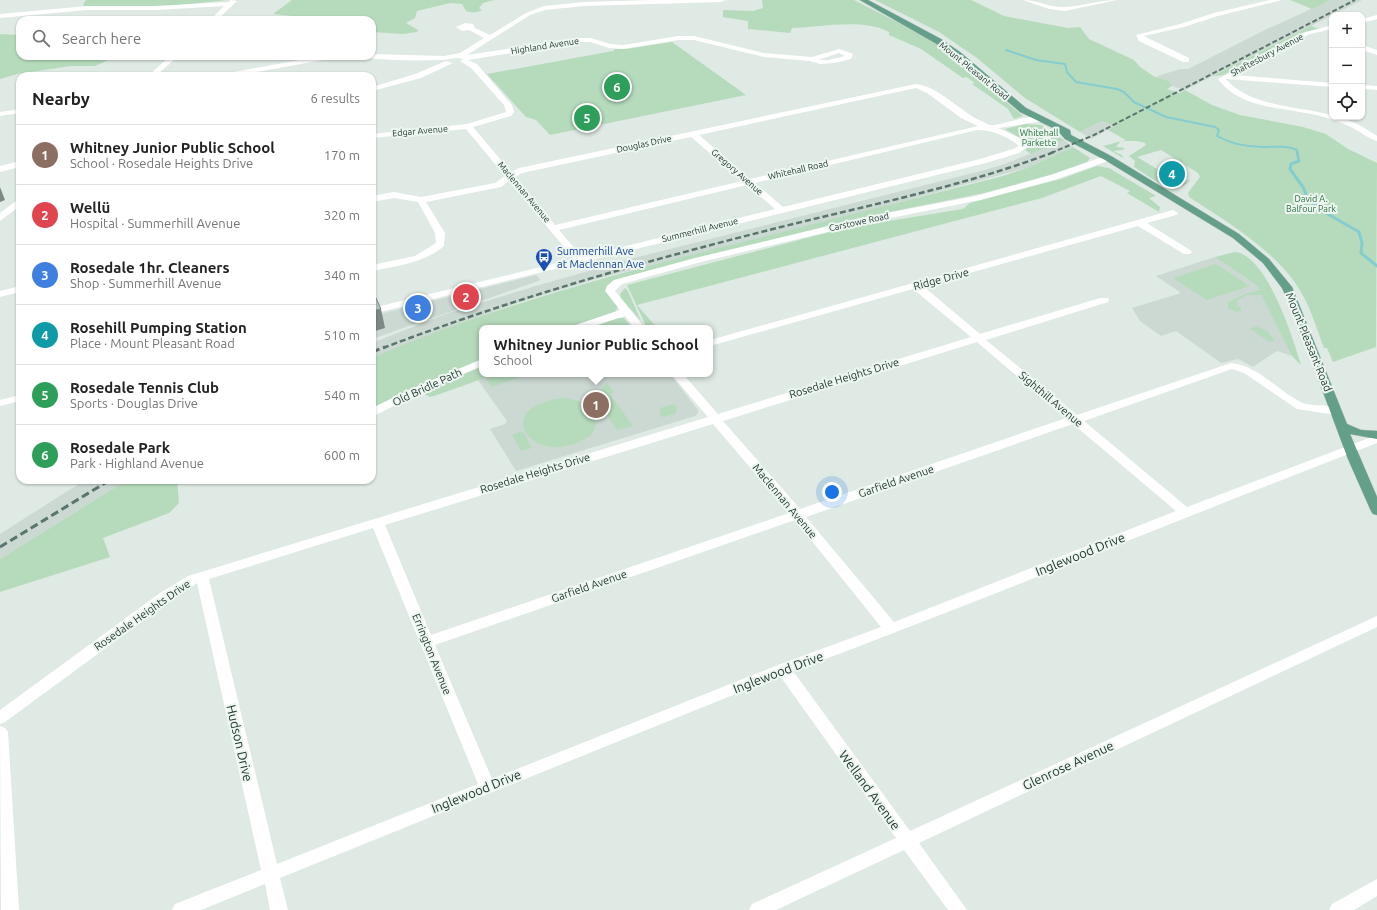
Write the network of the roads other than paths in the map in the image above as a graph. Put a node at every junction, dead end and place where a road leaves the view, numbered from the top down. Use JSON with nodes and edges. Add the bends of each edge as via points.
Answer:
{"nodes":[{"id":1,"x":722,"y":0,"type":"edge"},
{"id":2,"x":863,"y":0,"type":"edge"},
{"id":3,"x":869,"y":0,"type":"edge"},
{"id":4,"x":1026,"y":0,"type":"edge"},
{"id":5,"x":1114,"y":0,"type":"edge"},
{"id":6,"x":1278,"y":0,"type":"edge"},
{"id":7,"x":233,"y":1,"type":"edge"},
{"id":8,"x":0,"y":16,"type":"edge"},
{"id":9,"x":217,"y":16,"type":"edge"},
{"id":10,"x":1377,"y":17,"type":"edge"},
{"id":11,"x":1365,"y":20,"type":"edge"},
{"id":12,"x":1182,"y":26,"type":"junction"},
{"id":13,"x":470,"y":28,"type":"dead end"},
{"id":14,"x":1329,"y":28,"type":"edge"},
{"id":15,"x":1322,"y":30,"type":"junction"},
{"id":16,"x":1329,"y":33,"type":"edge"},
{"id":17,"x":490,"y":37,"type":"junction"},
{"id":18,"x":1154,"y":45,"type":"junction"},
{"id":19,"x":1364,"y":48,"type":"edge"},
{"id":20,"x":1377,"y":53,"type":"edge"},
{"id":21,"x":376,"y":57,"type":"edge"},
{"id":22,"x":464,"y":58,"type":"junction"},
{"id":23,"x":812,"y":59,"type":"dead end"},
{"id":24,"x":170,"y":60,"type":"edge"},
{"id":25,"x":312,"y":60,"type":"edge"},
{"id":26,"x":1186,"y":60,"type":"dead end"},
{"id":27,"x":447,"y":61,"type":"junction"},
{"id":28,"x":156,"y":72,"type":"edge"},
{"id":29,"x":244,"y":72,"type":"edge"},
{"id":30,"x":1226,"y":77,"type":"junction"},
{"id":31,"x":1329,"y":85,"type":"edge"},
{"id":32,"x":1365,"y":87,"type":"edge"},
{"id":33,"x":376,"y":88,"type":"edge"},
{"id":34,"x":1377,"y":88,"type":"edge"},
{"id":35,"x":16,"y":112,"type":"edge"},
{"id":36,"x":0,"y":114,"type":"edge"},
{"id":37,"x":1329,"y":116,"type":"edge"},
{"id":38,"x":1043,"y":119,"type":"junction"},
{"id":39,"x":1340,"y":120,"type":"edge"},
{"id":40,"x":468,"y":126,"type":"junction"},
{"id":41,"x":992,"y":128,"type":"junction"},
{"id":42,"x":693,"y":134,"type":"junction"},
{"id":43,"x":376,"y":136,"type":"edge"},
{"id":44,"x":1377,"y":140,"type":"edge"},
{"id":45,"x":1108,"y":158,"type":"junction"},
{"id":46,"x":16,"y":165,"type":"edge"},
{"id":47,"x":0,"y":169,"type":"edge"},
{"id":48,"x":510,"y":176,"type":"junction"},
{"id":49,"x":748,"y":182,"type":"junction"},
{"id":50,"x":376,"y":198,"type":"edge"},
{"id":51,"x":421,"y":200,"type":"junction"},
{"id":52,"x":16,"y":204,"type":"edge"},
{"id":53,"x":781,"y":210,"type":"junction"},
{"id":54,"x":1173,"y":213,"type":"dead end"},
{"id":55,"x":0,"y":218,"type":"edge"},
{"id":56,"x":1139,"y":222,"type":"junction"},
{"id":57,"x":554,"y":228,"type":"junction"},
{"id":58,"x":1187,"y":252,"type":"dead end"},
{"id":59,"x":579,"y":259,"type":"junction"},
{"id":60,"x":376,"y":267,"type":"edge"},
{"id":61,"x":916,"y":286,"type":"junction"},
{"id":62,"x":16,"y":290,"type":"edge"},
{"id":63,"x":0,"y":294,"type":"edge"},
{"id":64,"x":1104,"y":300,"type":"dead end"},
{"id":65,"x":376,"y":310,"type":"edge"},
{"id":66,"x":626,"y":312,"type":"junction"},
{"id":67,"x":586,"y":325,"type":"edge"},
{"id":68,"x":637,"y":325,"type":"edge"},
{"id":69,"x":977,"y":337,"type":"junction"},
{"id":70,"x":713,"y":342,"type":"edge"},
{"id":71,"x":479,"y":363,"type":"edge"},
{"id":72,"x":680,"y":377,"type":"edge"},
{"id":73,"x":16,"y":399,"type":"edge"},
{"id":74,"x":0,"y":404,"type":"edge"},
{"id":75,"x":376,"y":411,"type":"edge"},
{"id":76,"x":1336,"y":411,"type":"junction"},
{"id":77,"x":715,"y":418,"type":"junction"},
{"id":78,"x":1076,"y":420,"type":"junction"},
{"id":79,"x":1343,"y":427,"type":"junction"},
{"id":80,"x":1377,"y":435,"type":"edge"},
{"id":81,"x":1377,"y":439,"type":"edge"},
{"id":82,"x":1351,"y":450,"type":"junction"},
{"id":83,"x":1377,"y":510,"type":"edge"},
{"id":84,"x":1186,"y":512,"type":"junction"},
{"id":85,"x":797,"y":514,"type":"junction"},
{"id":86,"x":377,"y":522,"type":"junction"},
{"id":87,"x":202,"y":576,"type":"junction"},
{"id":88,"x":1377,"y":621,"type":"edge"},
{"id":89,"x":891,"y":629,"type":"junction"},
{"id":90,"x":427,"y":642,"type":"junction"},
{"id":91,"x":784,"y":669,"type":"junction"},
{"id":92,"x":0,"y":718,"type":"edge"},
{"id":93,"x":0,"y":732,"type":"edge"},
{"id":94,"x":487,"y":786,"type":"junction"},
{"id":95,"x":907,"y":840,"type":"junction"},
{"id":96,"x":270,"y":874,"type":"junction"},
{"id":97,"x":1377,"y":888,"type":"edge"},
{"id":98,"x":10,"y":910,"type":"edge"},
{"id":99,"x":181,"y":910,"type":"edge"},
{"id":100,"x":279,"y":910,"type":"edge"},
{"id":101,"x":758,"y":910,"type":"edge"},
{"id":102,"x":958,"y":910,"type":"edge"},
{"id":103,"x":1338,"y":910,"type":"edge"}],
"edges":[{"from":1,"to":17,"type":"street","via":[[551,7],[528,14]]},
{"from":2,"to":38,"type":"main road","name":"Mount Pleasant Road","via":[[938,41],[957,54],[1017,106]]},
{"from":3,"to":38,"type":"main road","name":"Mount Pleasant Road","via":[[954,46]]},
{"from":4,"to":5,"type":"street","via":[[1057,9],[1073,9]]},
{"from":6,"to":12,"type":"street","via":[[1216,14]]},
{"from":7,"to":8,"type":"street","via":[[156,8],[87,8]]},
{"from":7,"to":9,"type":"street"},
{"from":10,"to":11,"type":"street"},
{"from":12,"to":18,"type":"street"},
{"from":12,"to":18,"type":"street","via":[[1140,36]]},
{"from":13,"to":17,"type":"street"},
{"from":14,"to":15,"type":"street","name":"Shaftesbury Avenue"},
{"from":15,"to":16,"type":"street"},
{"from":15,"to":30,"type":"street","name":"Shaftesbury Avenue","via":[[1308,33]]},
{"from":17,"to":22,"type":"street"},
{"from":18,"to":26,"type":"street"},
{"from":19,"to":20,"type":"street"},
{"from":21,"to":27,"type":"street"},
{"from":22,"to":23,"type":"street","name":"Highland Avenue","via":[[578,40],[623,47],[683,38],[705,40],[764,55]]},
{"from":22,"to":27,"type":"street","name":"Highland Avenue"},
{"from":22,"to":40,"type":"street","name":"Edgar Avenue","via":[[510,108],[510,112],[504,117]]},
{"from":24,"to":28,"type":"street"},
{"from":25,"to":29,"type":"street"},
{"from":27,"to":33,"type":"street","via":[[418,76]]},
{"from":30,"to":31,"type":"street"},
{"from":30,"to":37,"type":"street","via":[[1222,79],[1226,85],[1256,101]]},
{"from":32,"to":34,"type":"street"},
{"from":35,"to":36,"type":"street"},
{"from":38,"to":41,"type":"street","name":"Whitehall Road","via":[[1025,120]]},
{"from":38,"to":45,"type":"main road","name":"Mount Pleasant Road","via":[[1068,137]]},
{"from":39,"to":44,"type":"street"},
{"from":40,"to":43,"type":"street","name":"Edgar Avenue"},
{"from":40,"to":48,"type":"street","name":"Maclennan Avenue"},
{"from":41,"to":42,"type":"street","name":"Douglas Drive","via":[[964,116],[920,86]]},
{"from":41,"to":49,"type":"street","name":"Whitehall Road","via":[[977,128]]},
{"from":41,"to":53,"type":"street","name":"Summerhill Avenue","via":[[1023,144],[1023,148],[983,161]]},
{"from":42,"to":48,"type":"street","name":"Douglas Drive","via":[[531,169]]},
{"from":42,"to":49,"type":"street","name":"Gregory Avenue"},
{"from":45,"to":66,"type":"street","name":"Carstowe Road","via":[[1054,177],[977,198],[866,220],[627,279],[618,282],[610,291]]},
{"from":45,"to":76,"type":"main road","name":"Mount Pleasant Road","via":[[1236,236],[1266,261],[1287,287]]},
{"from":46,"to":47,"type":"street"},
{"from":48,"to":51,"type":"street","name":"Douglas Drive","via":[[498,184]]},
{"from":48,"to":57,"type":"street","name":"Maclennan Avenue"},
{"from":49,"to":53,"type":"street","name":"Gregory Avenue"},
{"from":49,"to":57,"type":"street","name":"Whitehall Road"},
{"from":50,"to":51,"type":"street","name":"Douglas Drive","via":[[394,195]]},
{"from":51,"to":60,"type":"street","via":[[440,233],[442,244],[435,251],[420,257]]},
{"from":52,"to":55,"type":"street"},
{"from":53,"to":59,"type":"street","name":"Summerhill Avenue"},
{"from":54,"to":56,"type":"street","name":"Ridge Drive"},
{"from":56,"to":58,"type":"street"},
{"from":56,"to":61,"type":"street","name":"Ridge Drive"},
{"from":57,"to":59,"type":"street","name":"Maclennan Avenue"},
{"from":59,"to":65,"type":"street","name":"Summerhill Avenue"},
{"from":61,"to":69,"type":"street","name":"Sighthill Avenue"},
{"from":61,"to":70,"type":"street","name":"Ridge Drive"},
{"from":62,"to":63,"type":"street"},
{"from":64,"to":69,"type":"street","name":"Rosedale Heights Drive"},
{"from":66,"to":67,"type":"street"},
{"from":66,"to":68,"type":"street"},
{"from":69,"to":77,"type":"street","name":"Rosedale Heights Drive"},
{"from":69,"to":78,"type":"street","name":"Sighthill Avenue"},
{"from":71,"to":75,"type":"street","name":"Old Bridle Path"},
{"from":72,"to":77,"type":"street","name":"Maclennan Avenue"},
{"from":73,"to":74,"type":"street"},
{"from":76,"to":78,"type":"street","name":"Garfield Avenue","via":[[1301,407],[1248,371],[1231,366]]},
{"from":76,"to":79,"type":"main road","name":"Mount Pleasant Road"},
{"from":77,"to":85,"type":"street","name":"Maclennan Avenue"},
{"from":77,"to":86,"type":"street","name":"Rosedale Heights Drive"},
{"from":78,"to":84,"type":"street","name":"Sighthill Avenue"},
{"from":78,"to":85,"type":"street","name":"Garfield Avenue"},
{"from":79,"to":80,"type":"main road","via":[[1359,433]]},
{"from":79,"to":82,"type":"main road","name":"Mount Pleasant Road"},
{"from":81,"to":82,"type":"street","name":"Inglewood Drive"},
{"from":82,"to":83,"type":"main road","name":"Mount Pleasant Road"},
{"from":82,"to":84,"type":"street","name":"Inglewood Drive"},
{"from":84,"to":89,"type":"street","name":"Inglewood Drive"},
{"from":85,"to":89,"type":"street","name":"Maclennan Avenue"},
{"from":85,"to":90,"type":"street","name":"Garfield Avenue"},
{"from":86,"to":87,"type":"street","name":"Rosedale Heights Drive"},
{"from":86,"to":90,"type":"street","name":"Errington Avenue"},
{"from":87,"to":92,"type":"street","name":"Rosedale Heights Drive","via":[[165,597]]},
{"from":87,"to":96,"type":"street","name":"Hudson Drive"},
{"from":88,"to":95,"type":"street","name":"Glenrose Avenue"},
{"from":89,"to":91,"type":"street","name":"Inglewood Drive"},
{"from":90,"to":94,"type":"street","name":"Errington Avenue"},
{"from":91,"to":94,"type":"street","name":"Inglewood Drive"},
{"from":91,"to":95,"type":"street","name":"Welland Avenue"},
{"from":93,"to":98,"type":"street"},
{"from":94,"to":96,"type":"street","name":"Inglewood Drive"},
{"from":95,"to":101,"type":"street","name":"Glenrose Avenue"},
{"from":95,"to":102,"type":"street","name":"Welland Avenue"},
{"from":96,"to":99,"type":"street","name":"Inglewood Drive"},
{"from":96,"to":100,"type":"street","name":"Hudson Drive"},
{"from":97,"to":103,"type":"street"}]}
